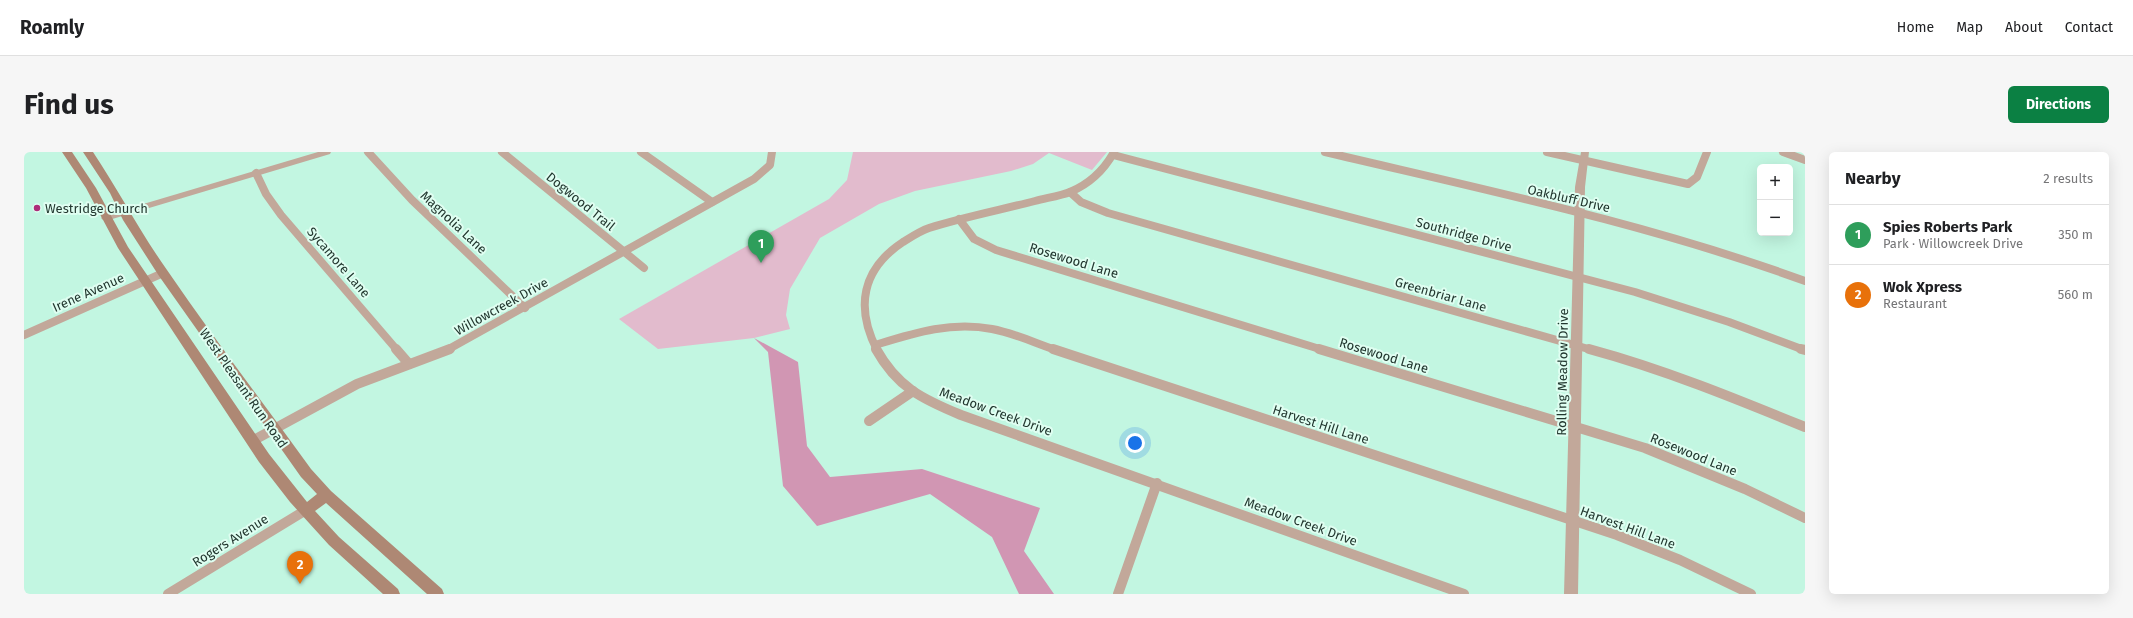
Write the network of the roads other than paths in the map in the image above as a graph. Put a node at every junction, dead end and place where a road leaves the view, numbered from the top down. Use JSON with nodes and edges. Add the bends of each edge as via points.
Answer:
{"nodes":[{"id":1,"x":66,"y":152,"type":"edge"},
{"id":2,"x":88,"y":152,"type":"edge"},
{"id":3,"x":327,"y":152,"type":"edge"},
{"id":4,"x":368,"y":152,"type":"edge"},
{"id":5,"x":502,"y":152,"type":"edge"},
{"id":6,"x":641,"y":152,"type":"edge"},
{"id":7,"x":772,"y":152,"type":"edge"},
{"id":8,"x":1324,"y":152,"type":"edge"},
{"id":9,"x":1547,"y":152,"type":"edge"},
{"id":10,"x":1707,"y":152,"type":"edge"},
{"id":11,"x":1784,"y":152,"type":"edge"},
{"id":12,"x":1114,"y":153,"type":"edge"},
{"id":13,"x":1584,"y":156,"type":"edge"},
{"id":14,"x":1805,"y":160,"type":"edge"},
{"id":15,"x":96,"y":163,"type":"junction"},
{"id":16,"x":79,"y":169,"type":"junction"},
{"id":17,"x":256,"y":173,"type":"junction"},
{"id":18,"x":1070,"y":192,"type":"junction"},
{"id":19,"x":712,"y":202,"type":"junction"},
{"id":20,"x":123,"y":212,"type":"junction"},
{"id":21,"x":1580,"y":213,"type":"junction"},
{"id":22,"x":106,"y":218,"type":"junction"},
{"id":23,"x":959,"y":220,"type":"junction"},
{"id":24,"x":624,"y":252,"type":"junction"},
{"id":25,"x":644,"y":268,"type":"dead end"},
{"id":26,"x":163,"y":273,"type":"junction"},
{"id":27,"x":1579,"y":276,"type":"junction"},
{"id":28,"x":145,"y":281,"type":"junction"},
{"id":29,"x":1805,"y":281,"type":"edge"},
{"id":30,"x":525,"y":308,"type":"junction"},
{"id":31,"x":24,"y":335,"type":"edge"},
{"id":32,"x":874,"y":345,"type":"junction"},
{"id":33,"x":1577,"y":346,"type":"junction"},
{"id":34,"x":1805,"y":350,"type":"edge"},
{"id":35,"x":409,"y":364,"type":"junction"},
{"id":36,"x":913,"y":391,"type":"junction"},
{"id":37,"x":868,"y":421,"type":"dead end"},
{"id":38,"x":1575,"y":426,"type":"junction"},
{"id":39,"x":1805,"y":427,"type":"edge"},
{"id":40,"x":274,"y":430,"type":"junction"},
{"id":41,"x":252,"y":441,"type":"junction"},
{"id":42,"x":1158,"y":483,"type":"junction"},
{"id":43,"x":326,"y":495,"type":"junction"},
{"id":44,"x":306,"y":510,"type":"junction"},
{"id":45,"x":1805,"y":518,"type":"edge"},
{"id":46,"x":1574,"y":521,"type":"junction"},
{"id":47,"x":168,"y":594,"type":"edge"},
{"id":48,"x":393,"y":594,"type":"edge"},
{"id":49,"x":437,"y":594,"type":"edge"},
{"id":50,"x":1118,"y":594,"type":"edge"},
{"id":51,"x":1464,"y":594,"type":"edge"},
{"id":52,"x":1571,"y":594,"type":"edge"},
{"id":53,"x":1751,"y":594,"type":"edge"}],
"edges":[{"from":1,"to":16,"type":"main road","name":"West Pleasant Run Road"},
{"from":2,"to":15,"type":"main road","name":"West Pleasant Run Road"},
{"from":3,"to":17,"type":"street"},
{"from":4,"to":30,"type":"street","name":"Magnolia Lane","via":[[407,195]]},
{"from":5,"to":24,"type":"street","name":"Dogwood Trail"},
{"from":6,"to":19,"type":"street"},
{"from":7,"to":19,"type":"street","name":"Willowcreek Drive","via":[[770,166],[754,179]]},
{"from":8,"to":21,"type":"street","name":"Oakbluff Drive"},
{"from":9,"to":13,"type":"street"},
{"from":10,"to":13,"type":"street","via":[[1698,177],[1688,184]]},
{"from":11,"to":14,"type":"street"},
{"from":12,"to":18,"type":"street","name":"Meadow Creek Drive","via":[[1103,170]]},
{"from":12,"to":27,"type":"street","name":"Southridge Drive"},
{"from":13,"to":21,"type":"street","name":"Rolling Meadow Drive"},
{"from":15,"to":16,"type":"main road"},
{"from":15,"to":20,"type":"main road","name":"West Pleasant Run Road","via":[[115,193]]},
{"from":16,"to":22,"type":"main road","name":"West Pleasant Run Road"},
{"from":17,"to":20,"type":"street"},
{"from":17,"to":35,"type":"street","name":"Sycamore Lane","via":[[266,194],[281,215]]},
{"from":18,"to":23,"type":"street","name":"Meadow Creek Drive"},
{"from":18,"to":33,"type":"street","name":"Greenbriar Lane","via":[[1081,202],[1108,214]]},
{"from":19,"to":24,"type":"street","name":"Willowcreek Drive"},
{"from":20,"to":22,"type":"street"},
{"from":20,"to":26,"type":"main road","name":"West Pleasant Run Road"},
{"from":21,"to":27,"type":"street","name":"Rolling Meadow Drive"},
{"from":21,"to":29,"type":"street","name":"Oakbluff Drive","via":[[1659,233]]},
{"from":22,"to":28,"type":"main road","name":"West Pleasant Run Road"},
{"from":23,"to":32,"type":"street","name":"Meadow Creek Drive","via":[[928,228],[910,237],[897,245],[879,263],[869,279],[862,307]]},
{"from":23,"to":38,"type":"street","name":"Rosewood Lane","via":[[974,239],[996,250]]},
{"from":24,"to":25,"type":"street","name":"Dogwood Trail"},
{"from":24,"to":30,"type":"street","name":"Willowcreek Drive"},
{"from":26,"to":28,"type":"street","name":"Irene Avenue"},
{"from":26,"to":40,"type":"main road","name":"West Pleasant Run Road"},
{"from":27,"to":33,"type":"street","name":"Rolling Meadow Drive"},
{"from":27,"to":34,"type":"street","name":"Southridge Drive","via":[[1716,317]]},
{"from":28,"to":31,"type":"street","name":"Irene Avenue"},
{"from":28,"to":41,"type":"main road","name":"West Pleasant Run Road"},
{"from":30,"to":35,"type":"street","name":"Willowcreek Drive","via":[[454,347]]},
{"from":32,"to":36,"type":"street","name":"Meadow Creek Drive","via":[[898,380]]},
{"from":32,"to":46,"type":"street","name":"Harvest Hill Lane","via":[[957,324],[994,329]]},
{"from":33,"to":38,"type":"street","name":"Rolling Meadow Drive"},
{"from":33,"to":39,"type":"street","name":"Greenbriar Lane","via":[[1656,370]]},
{"from":35,"to":40,"type":"street","name":"Willowcreek Drive","via":[[357,384]]},
{"from":36,"to":37,"type":"street"},
{"from":36,"to":42,"type":"street","name":"Meadow Creek Drive","via":[[961,414]]},
{"from":38,"to":45,"type":"street","name":"Rosewood Lane","via":[[1669,457]]},
{"from":38,"to":46,"type":"street","name":"Rolling Meadow Drive"},
{"from":40,"to":41,"type":"street","name":"Willowcreek Drive"},
{"from":40,"to":43,"type":"main road","name":"West Pleasant Run Road"},
{"from":41,"to":44,"type":"main road","name":"West Pleasant Run Road"},
{"from":42,"to":50,"type":"street"},
{"from":42,"to":51,"type":"street","name":"Meadow Creek Drive"},
{"from":43,"to":44,"type":"main road"},
{"from":43,"to":49,"type":"main road","name":"West Pleasant Run Road"},
{"from":44,"to":47,"type":"street","name":"Rogers Avenue"},
{"from":44,"to":48,"type":"main road","name":"West Pleasant Run Road","via":[[334,540]]},
{"from":46,"to":52,"type":"street","name":"Rolling Meadow Drive"},
{"from":46,"to":53,"type":"street","name":"Harvest Hill Lane","via":[[1648,546]]}]}
